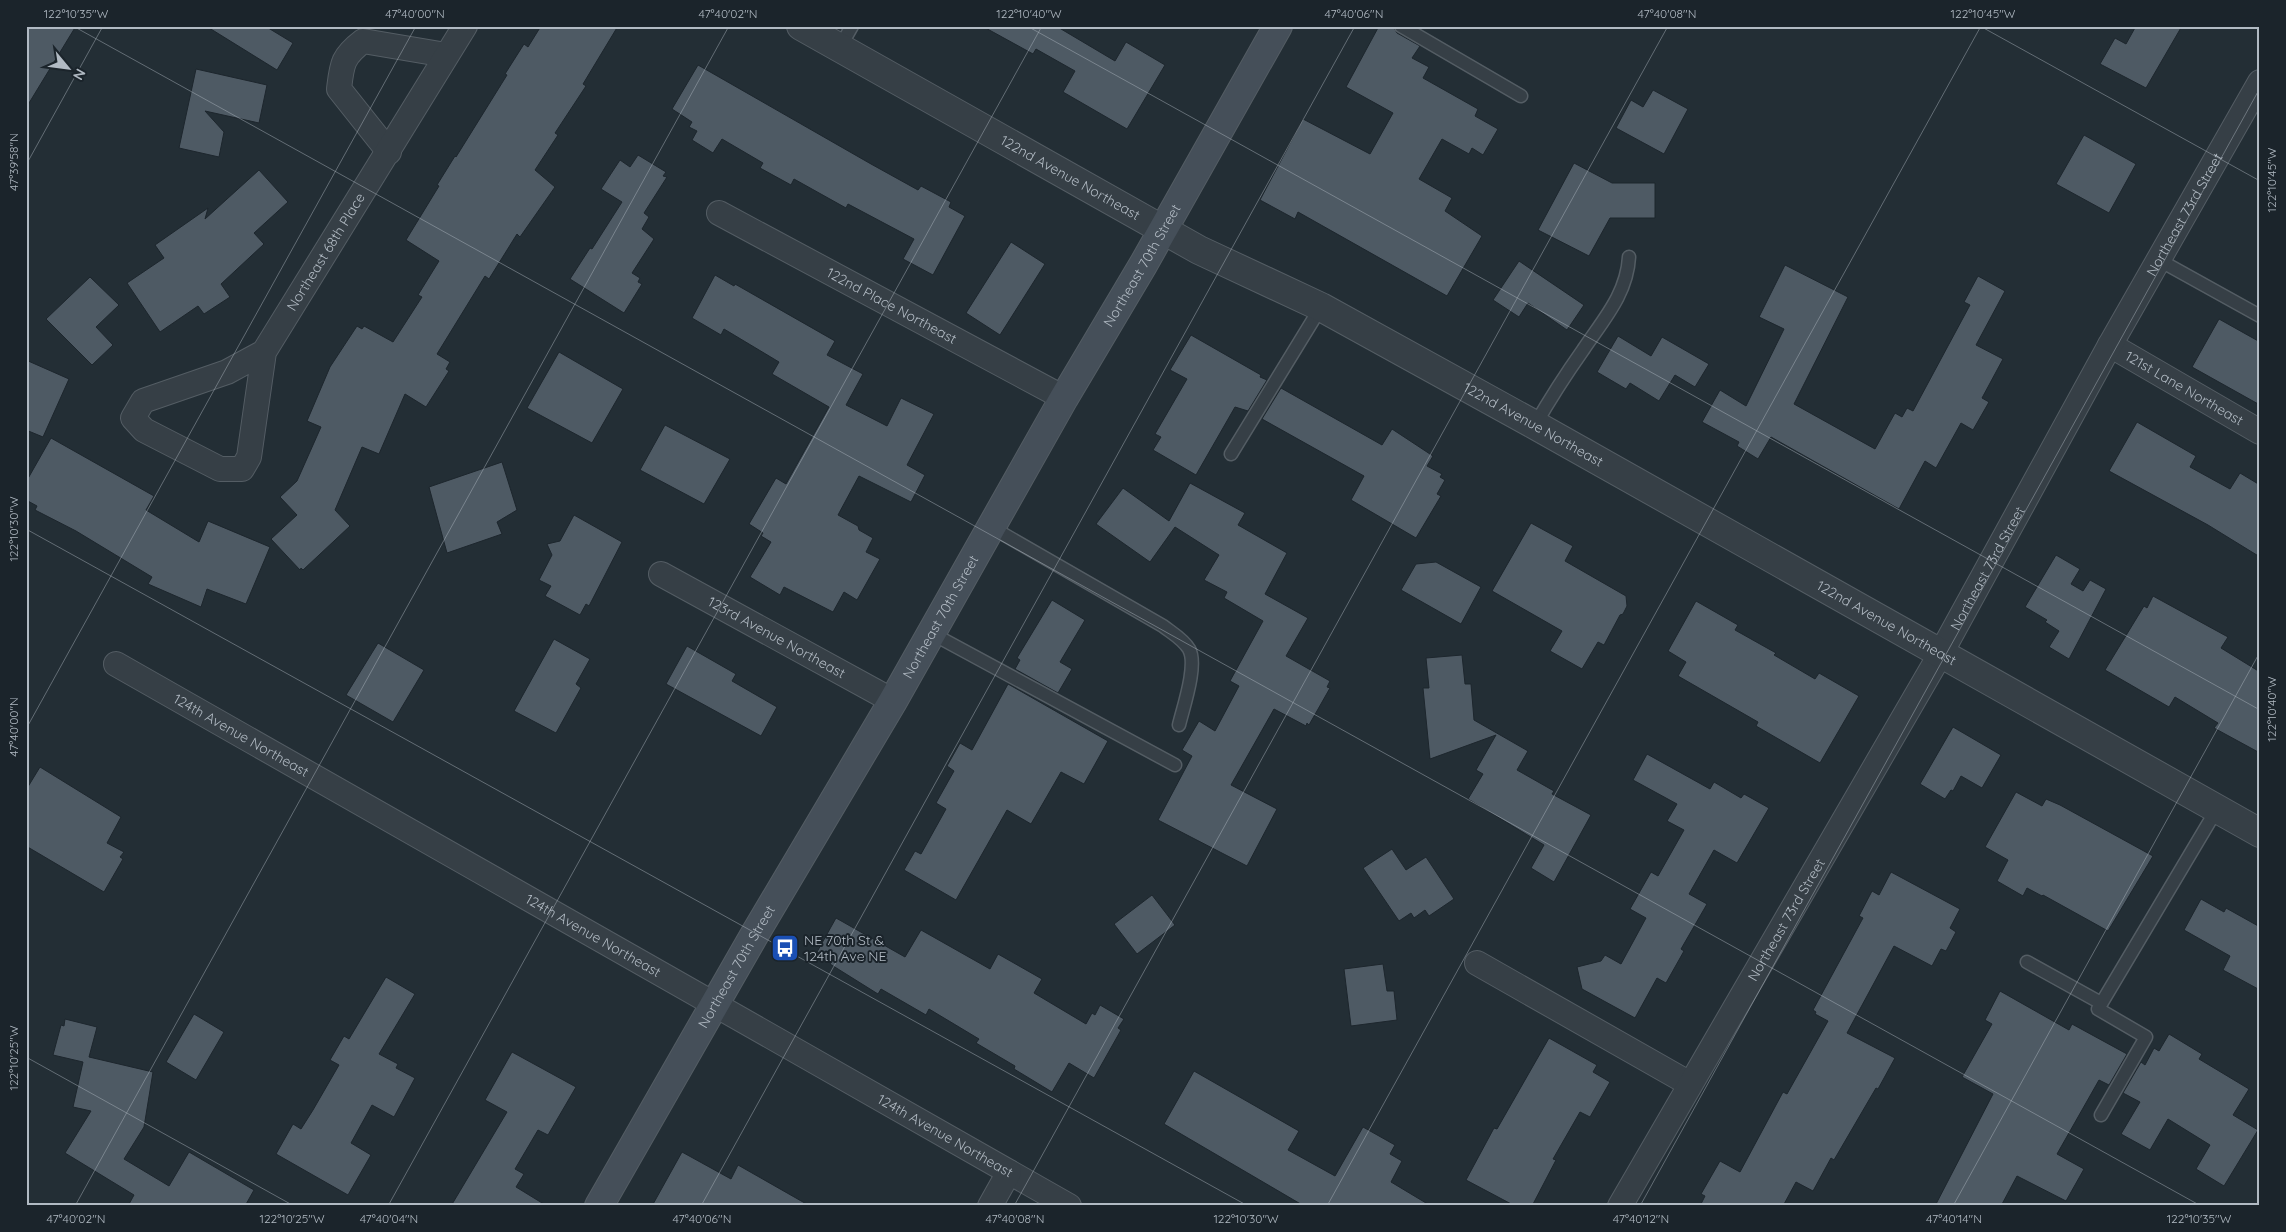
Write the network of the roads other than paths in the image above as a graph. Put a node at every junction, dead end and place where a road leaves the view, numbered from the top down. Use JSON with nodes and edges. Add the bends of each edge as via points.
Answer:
{"nodes":[{"id":1,"x":464,"y":26,"type":"edge"},
{"id":2,"x":801,"y":26,"type":"edge"},
{"id":3,"x":1278,"y":26,"type":"edge"},
{"id":4,"x":1401,"y":26,"type":"edge"},
{"id":5,"x":846,"y":37,"type":"edge"},
{"id":6,"x":446,"y":55,"type":"junction"},
{"id":7,"x":2260,"y":82,"type":"edge"},
{"id":8,"x":1521,"y":96,"type":"dead end"},
{"id":9,"x":388,"y":152,"type":"junction"},
{"id":10,"x":719,"y":213,"type":"dead end"},
{"id":11,"x":1163,"y":229,"type":"junction"},
{"id":12,"x":1629,"y":257,"type":"dead end"},
{"id":13,"x":2159,"y":260,"type":"junction"},
{"id":14,"x":1321,"y":307,"type":"junction"},
{"id":15,"x":2260,"y":316,"type":"edge"},
{"id":16,"x":2110,"y":345,"type":"junction"},
{"id":17,"x":264,"y":352,"type":"junction"},
{"id":18,"x":1064,"y":398,"type":"junction"},
{"id":19,"x":1535,"y":425,"type":"junction"},
{"id":20,"x":2260,"y":432,"type":"edge"},
{"id":21,"x":1231,"y":454,"type":"dead end"},
{"id":22,"x":991,"y":526,"type":"junction"},
{"id":23,"x":661,"y":574,"type":"dead end"},
{"id":24,"x":931,"y":633,"type":"junction"},
{"id":25,"x":1940,"y":653,"type":"junction"},
{"id":26,"x":116,"y":664,"type":"dead end"},
{"id":27,"x":892,"y":701,"type":"junction"},
{"id":28,"x":1179,"y":725,"type":"dead end"},
{"id":29,"x":1175,"y":765,"type":"dead end"},
{"id":30,"x":2217,"y":809,"type":"junction"},
{"id":31,"x":2260,"y":833,"type":"edge"},
{"id":32,"x":2027,"y":962,"type":"dead end"},
{"id":33,"x":1477,"y":963,"type":"dead end"},
{"id":34,"x":716,"y":1004,"type":"junction"},
{"id":35,"x":2101,"y":1004,"type":"junction"},
{"id":36,"x":1690,"y":1084,"type":"junction"},
{"id":37,"x":2102,"y":1115,"type":"dead end"},
{"id":38,"x":1009,"y":1172,"type":"junction"},
{"id":39,"x":599,"y":1206,"type":"edge"},
{"id":40,"x":990,"y":1206,"type":"edge"},
{"id":41,"x":1069,"y":1206,"type":"edge"},
{"id":42,"x":1620,"y":1206,"type":"edge"}],
"edges":[{"from":1,"to":6,"type":"street","name":"Northeast 68th Place"},
{"from":2,"to":5,"type":"street","name":"122nd Avenue Northeast"},
{"from":3,"to":11,"type":"main road","name":"Northeast 70th Street"},
{"from":4,"to":8,"type":"lane"},
{"from":5,"to":11,"type":"street","name":"122nd Avenue Northeast"},
{"from":6,"to":9,"type":"street","name":"Northeast 68th Place"},
{"from":6,"to":9,"type":"street","via":[[363,41],[348,53],[342,63],[339,89]]},
{"from":7,"to":13,"type":"street","name":"Northeast 73rd Street"},
{"from":9,"to":17,"type":"street","name":"Northeast 68th Place"},
{"from":10,"to":18,"type":"street","name":"122nd Place Northeast"},
{"from":11,"to":14,"type":"street","name":"122nd Avenue Northeast","via":[[1199,250]]},
{"from":11,"to":18,"type":"main road","name":"Northeast 70th Street"},
{"from":12,"to":19,"type":"lane","via":[[1628,274],[1620,296]]},
{"from":13,"to":15,"type":"lane"},
{"from":13,"to":16,"type":"street","name":"Northeast 73rd Street"},
{"from":14,"to":19,"type":"street","name":"122nd Avenue Northeast"},
{"from":14,"to":21,"type":"lane"},
{"from":16,"to":20,"type":"street","name":"121st Lane Northeast"},
{"from":16,"to":25,"type":"street","name":"Northeast 73rd Street"},
{"from":17,"to":17,"type":"street","name":"Northeast 68th Place","via":[[249,457],[242,469],[220,469],[144,430],[133,418],[143,401],[227,372]]},
{"from":18,"to":22,"type":"main road","name":"Northeast 70th Street"},
{"from":19,"to":25,"type":"street","name":"122nd Avenue Northeast"},
{"from":22,"to":24,"type":"main road","name":"Northeast 70th Street"},
{"from":22,"to":28,"type":"lane","via":[[1180,638],[1190,650],[1192,675]]},
{"from":23,"to":27,"type":"street","name":"123rd Avenue Northeast"},
{"from":24,"to":27,"type":"main road","name":"Northeast 70th Street"},
{"from":24,"to":29,"type":"lane"},
{"from":25,"to":30,"type":"street","name":"122nd Avenue Northeast"},
{"from":25,"to":36,"type":"street","name":"Northeast 73rd Street"},
{"from":26,"to":34,"type":"street","name":"124th Avenue Northeast"},
{"from":27,"to":34,"type":"main road","name":"Northeast 70th Street"},
{"from":30,"to":31,"type":"street","name":"122nd Avenue Northeast"},
{"from":30,"to":35,"type":"lane"},
{"from":32,"to":35,"type":"lane"},
{"from":33,"to":36,"type":"street"},
{"from":34,"to":38,"type":"street","name":"124th Avenue Northeast"},
{"from":34,"to":39,"type":"main road","name":"Northeast 70th Street"},
{"from":35,"to":37,"type":"lane","via":[[2098,1009],[2146,1037]]},
{"from":36,"to":42,"type":"street","name":"Northeast 73rd Street"},
{"from":38,"to":40,"type":"street"},
{"from":38,"to":41,"type":"street","name":"124th Avenue Northeast"}]}
